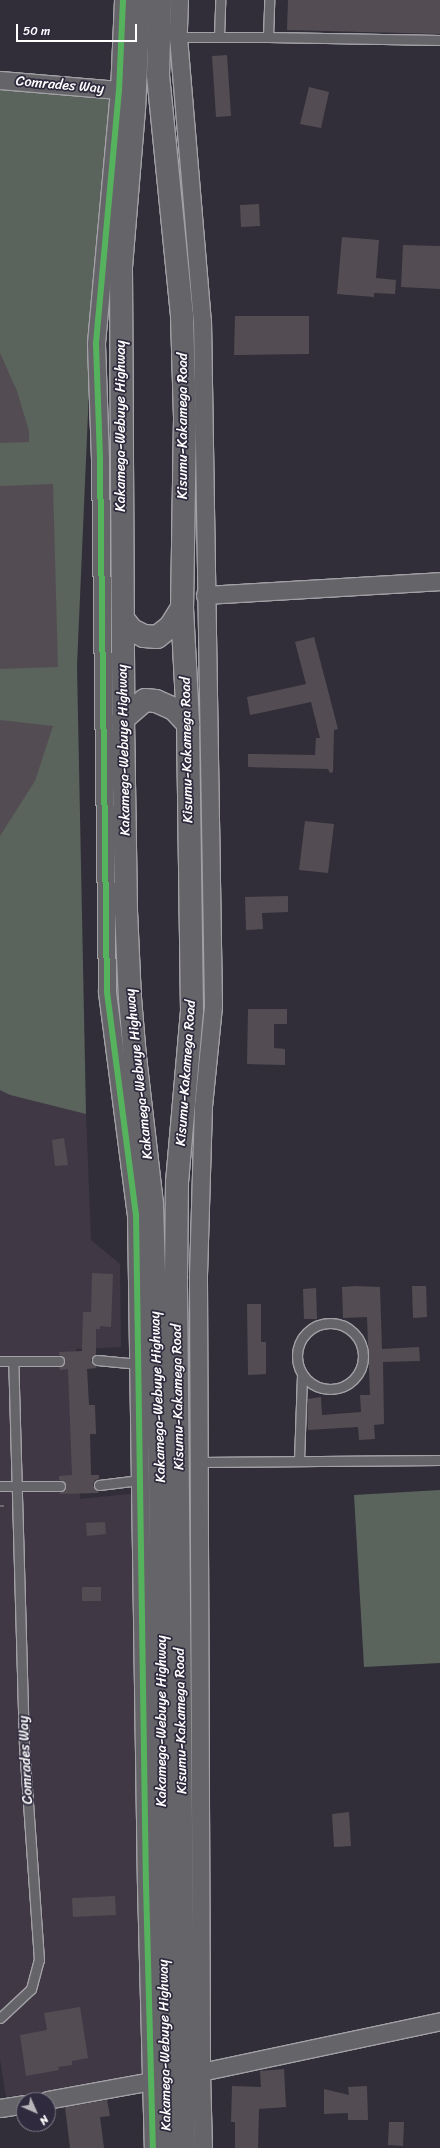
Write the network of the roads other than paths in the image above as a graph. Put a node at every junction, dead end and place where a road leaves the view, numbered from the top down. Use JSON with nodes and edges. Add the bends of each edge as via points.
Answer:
{"nodes":[{"id":1,"x":123,"y":0,"type":"edge"},
{"id":2,"x":139,"y":0,"type":"edge"},
{"id":3,"x":160,"y":0,"type":"edge"},
{"id":4,"x":179,"y":0,"type":"edge"},
{"id":5,"x":220,"y":0,"type":"edge"},
{"id":6,"x":269,"y":0,"type":"edge"},
{"id":7,"x":178,"y":37,"type":"junction"},
{"id":8,"x":219,"y":37,"type":"junction"},
{"id":9,"x":268,"y":37,"type":"junction"},
{"id":10,"x":440,"y":40,"type":"edge"},
{"id":11,"x":0,"y":80,"type":"edge"},
{"id":12,"x":119,"y":90,"type":"junction"},
{"id":13,"x":134,"y":117,"type":"junction"},
{"id":14,"x":440,"y":581,"type":"edge"},
{"id":15,"x":205,"y":595,"type":"junction"},
{"id":16,"x":182,"y":608,"type":"junction"},
{"id":17,"x":123,"y":619,"type":"junction"},
{"id":18,"x":122,"y":720,"type":"junction"},
{"id":19,"x":188,"y":724,"type":"junction"},
{"id":20,"x":132,"y":1017,"type":"junction"},
{"id":21,"x":212,"y":1020,"type":"junction"},
{"id":22,"x":188,"y":1049,"type":"junction"},
{"id":23,"x":115,"y":1050,"type":"junction"},
{"id":24,"x":96,"y":1360,"type":"dead end"},
{"id":25,"x":0,"y":1361,"type":"edge"},
{"id":26,"x":13,"y":1361,"type":"junction"},
{"id":27,"x":59,"y":1361,"type":"dead end"},
{"id":28,"x":139,"y":1364,"type":"junction"},
{"id":29,"x":302,"y":1374,"type":"junction"},
{"id":30,"x":440,"y":1460,"type":"edge"},
{"id":31,"x":299,"y":1461,"type":"junction"},
{"id":32,"x":200,"y":1462,"type":"junction"},
{"id":33,"x":140,"y":1480,"type":"junction"},
{"id":34,"x":100,"y":1485,"type":"dead end"},
{"id":35,"x":0,"y":1486,"type":"edge"},
{"id":36,"x":60,"y":1486,"type":"dead end"},
{"id":37,"x":16,"y":1487,"type":"junction"},
{"id":38,"x":0,"y":2018,"type":"edge"},
{"id":39,"x":440,"y":2021,"type":"edge"},
{"id":40,"x":201,"y":2072,"type":"junction"},
{"id":41,"x":152,"y":2081,"type":"junction"},
{"id":42,"x":56,"y":2098,"type":"edge"},
{"id":43,"x":16,"y":2105,"type":"edge"},
{"id":44,"x":0,"y":2108,"type":"edge"},
{"id":45,"x":153,"y":2148,"type":"edge"},
{"id":46,"x":168,"y":2148,"type":"edge"},
{"id":47,"x":184,"y":2148,"type":"edge"},
{"id":48,"x":203,"y":2148,"type":"edge"}],
"edges":[{"from":1,"to":12,"type":"street"},
{"from":2,"to":13,"type":"highway","name":"Kakamega-Webuye Highway"},
{"from":3,"to":16,"type":"highway","name":"Kisumu-Kakamega Road","via":[[158,75],[182,316]]},
{"from":4,"to":7,"type":"street"},
{"from":5,"to":8,"type":"lane"},
{"from":6,"to":9,"type":"lane"},
{"from":7,"to":8,"type":"lane"},
{"from":7,"to":15,"type":"street","via":[[202,320]]},
{"from":8,"to":9,"type":"lane"},
{"from":9,"to":10,"type":"lane"},
{"from":11,"to":12,"type":"street","name":"Comrades Way"},
{"from":12,"to":13,"type":"street"},
{"from":12,"to":23,"type":"street","via":[[96,344],[100,460],[107,992]]},
{"from":13,"to":17,"type":"highway","name":"Kakamega-Webuye Highway","via":[[121,268]]},
{"from":14,"to":15,"type":"street"},
{"from":15,"to":21,"type":"street"},
{"from":16,"to":17,"type":"highway","via":[[170,627],[157,637],[144,636],[132,630]]},
{"from":16,"to":19,"type":"highway","name":"Kisumu-Kakamega Road"},
{"from":17,"to":18,"type":"highway","name":"Kakamega-Webuye Highway"},
{"from":18,"to":19,"type":"highway","via":[[145,700],[156,701],[174,709]]},
{"from":18,"to":20,"type":"highway","name":"Kakamega-Webuye Highway","via":[[126,911]]},
{"from":19,"to":22,"type":"highway","name":"Kisumu-Kakamega Road","via":[[192,1011]]},
{"from":20,"to":23,"type":"street"},
{"from":20,"to":46,"type":"highway","name":"Kakamega-Webuye Highway","via":[[152,1205],[160,1470],[164,2056]]},
{"from":21,"to":22,"type":"street"},
{"from":21,"to":32,"type":"street","via":[[203,1106],[199,1195]]},
{"from":22,"to":47,"type":"highway","name":"Kisumu-Kakamega Road","via":[[177,1182],[176,1284]]},
{"from":23,"to":28,"type":"street","via":[[136,1214]]},
{"from":24,"to":28,"type":"lane"},
{"from":25,"to":26,"type":"lane"},
{"from":26,"to":27,"type":"lane"},
{"from":26,"to":37,"type":"lane","name":"Comrades Way"},
{"from":28,"to":33,"type":"street"},
{"from":29,"to":29,"type":"lane","via":[[314,1385],[322,1388],[338,1388],[349,1383],[358,1374],[363,1358],[356,1335],[350,1329],[334,1323],[326,1323],[310,1330],[300,1342],[298,1350],[298,1366]]},
{"from":29,"to":31,"type":"lane"},
{"from":30,"to":31,"type":"lane"},
{"from":31,"to":32,"type":"lane"},
{"from":32,"to":40,"type":"street"},
{"from":33,"to":34,"type":"lane"},
{"from":33,"to":41,"type":"street","via":[[146,1884]]},
{"from":35,"to":37,"type":"lane"},
{"from":36,"to":37,"type":"lane"},
{"from":37,"to":38,"type":"lane","name":"Comrades Way","via":[[24,1746],[39,1960],[31,1989]]},
{"from":39,"to":40,"type":"street"},
{"from":40,"to":48,"type":"street"},
{"from":41,"to":42,"type":"street"},
{"from":41,"to":45,"type":"street"},
{"from":43,"to":44,"type":"street"}]}
